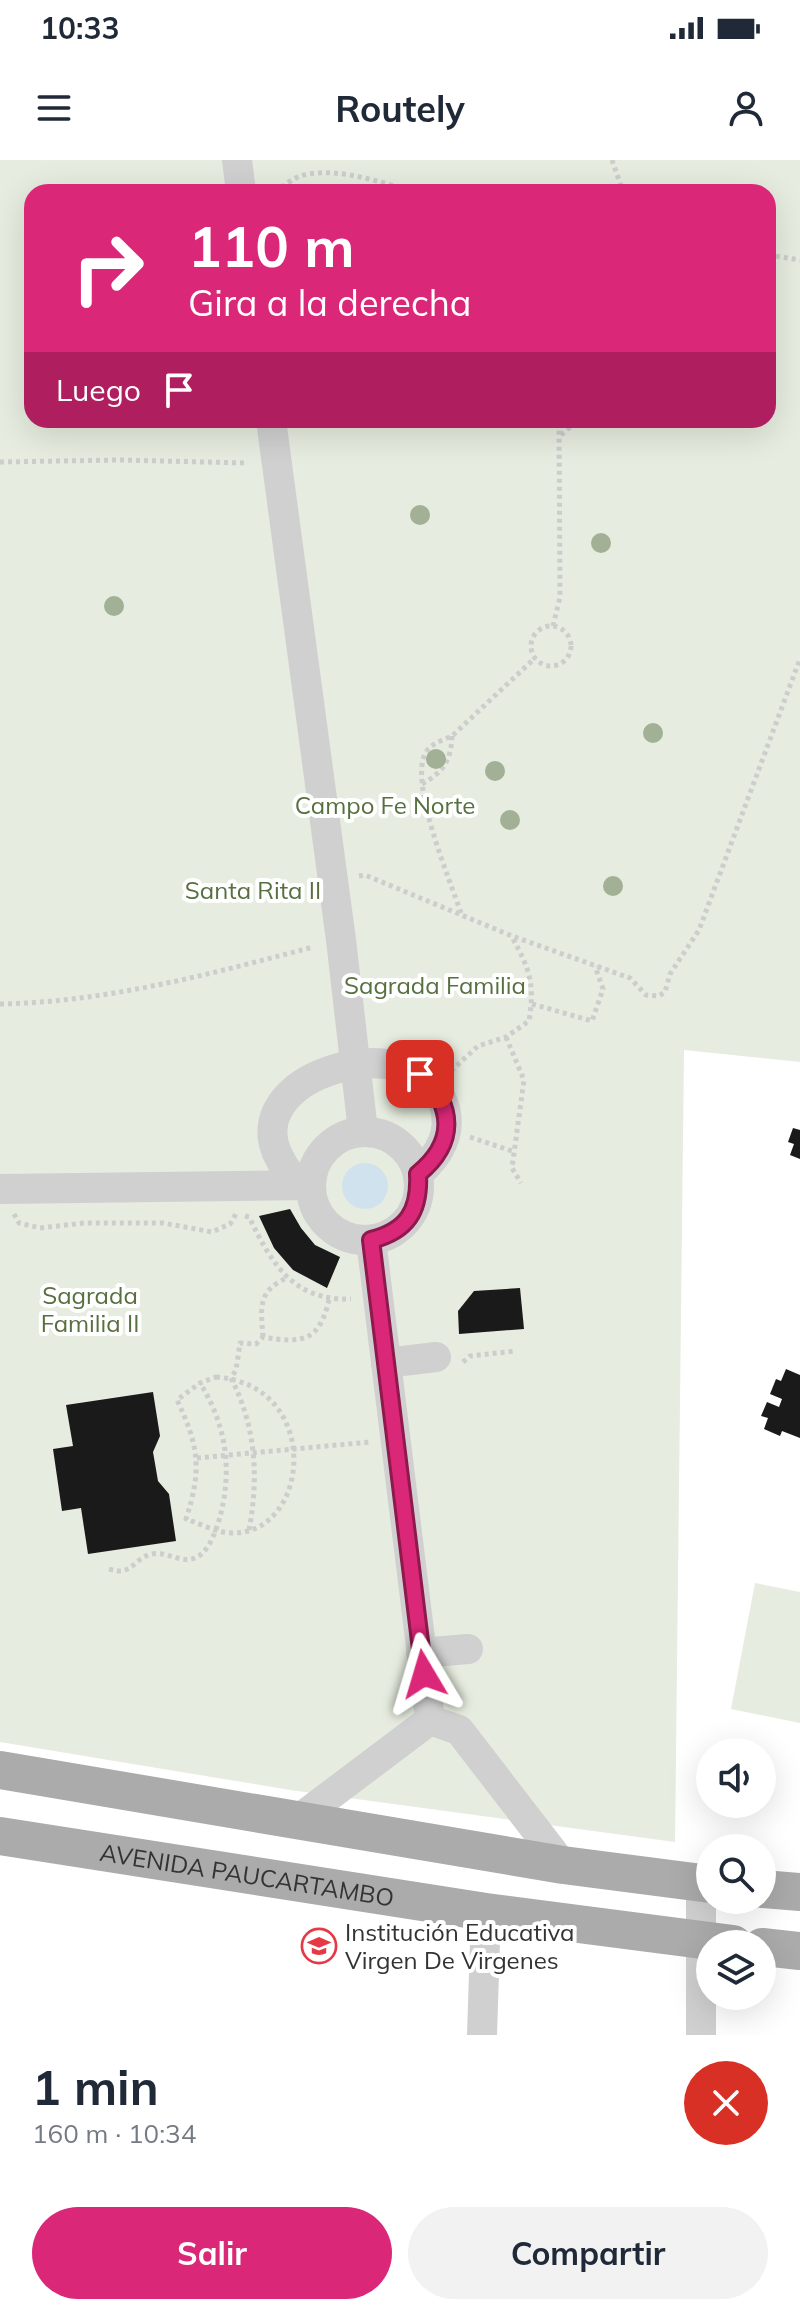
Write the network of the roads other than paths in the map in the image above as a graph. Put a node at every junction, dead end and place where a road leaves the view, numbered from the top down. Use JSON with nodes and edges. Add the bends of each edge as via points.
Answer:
{"nodes":[{"id":1,"x":237,"y":160,"type":"edge"},
{"id":2,"x":240,"y":184,"type":"edge"},
{"id":3,"x":272,"y":428,"type":"edge"},
{"id":4,"x":356,"y":1065,"type":"junction"},
{"id":5,"x":363,"y":1131,"type":"junction"},
{"id":6,"x":418,"y":1174,"type":"junction"},
{"id":7,"x":311,"y":1185,"type":"junction"},
{"id":8,"x":6,"y":1200,"type":"edge"},
{"id":9,"x":371,"y":1240,"type":"junction"},
{"id":10,"x":448,"y":1361,"type":"road end"},
{"id":11,"x":386,"y":1363,"type":"junction"},
{"id":12,"x":468,"y":1649,"type":"dead end"},
{"id":13,"x":421,"y":1653,"type":"junction"},
{"id":14,"x":430,"y":1720,"type":"junction"},
{"id":15,"x":0,"y":1770,"type":"edge"},
{"id":16,"x":296,"y":1821,"type":"junction"},
{"id":17,"x":0,"y":1836,"type":"edge"},
{"id":18,"x":563,"y":1865,"type":"junction"},
{"id":19,"x":696,"y":1882,"type":"edge"},
{"id":20,"x":776,"y":1890,"type":"edge"},
{"id":21,"x":800,"y":1892,"type":"edge"},
{"id":22,"x":486,"y":1912,"type":"junction"},
{"id":23,"x":696,"y":1939,"type":"edge"},
{"id":24,"x":776,"y":1948,"type":"edge"},
{"id":25,"x":800,"y":1951,"type":"edge"},
{"id":26,"x":705,"y":2010,"type":"edge"},
{"id":27,"x":482,"y":2035,"type":"edge"},
{"id":28,"x":701,"y":2035,"type":"edge"}],
"edges":[{"from":1,"to":2,"type":"street"},
{"from":3,"to":4,"type":"street"},
{"from":4,"to":5,"type":"street"},
{"from":4,"to":6,"type":"street","via":[[402,1066],[435,1087],[447,1125],[433,1161]]},
{"from":4,"to":7,"type":"street","via":[[309,1079],[285,1099],[276,1115],[276,1153],[299,1183]]},
{"from":5,"to":6,"type":"street","via":[[400,1144]]},
{"from":5,"to":7,"type":"street","via":[[350,1133],[322,1152]]},
{"from":6,"to":9,"type":"street","via":[[419,1192],[409,1217],[388,1236]]},
{"from":7,"to":8,"type":"street"},
{"from":7,"to":9,"type":"street","via":[[313,1202],[328,1225],[352,1239]]},
{"from":9,"to":11,"type":"street"},
{"from":10,"to":11,"type":"street"},
{"from":11,"to":13,"type":"street"},
{"from":12,"to":13,"type":"street"},
{"from":13,"to":14,"type":"street"},
{"from":14,"to":16,"type":"street"},
{"from":14,"to":18,"type":"street","via":[[459,1730]]},
{"from":15,"to":16,"type":"main road"},
{"from":16,"to":18,"type":"main road"},
{"from":17,"to":22,"type":"main road","name":"AVENIDA PAUCARTAMBO"},
{"from":18,"to":19,"type":"main road"},
{"from":20,"to":21,"type":"main road"},
{"from":22,"to":23,"type":"main road","name":"AVENIDA PAUCARTAMBO"},
{"from":22,"to":27,"type":"street"},
{"from":24,"to":25,"type":"main road"},
{"from":26,"to":28,"type":"street"}]}
